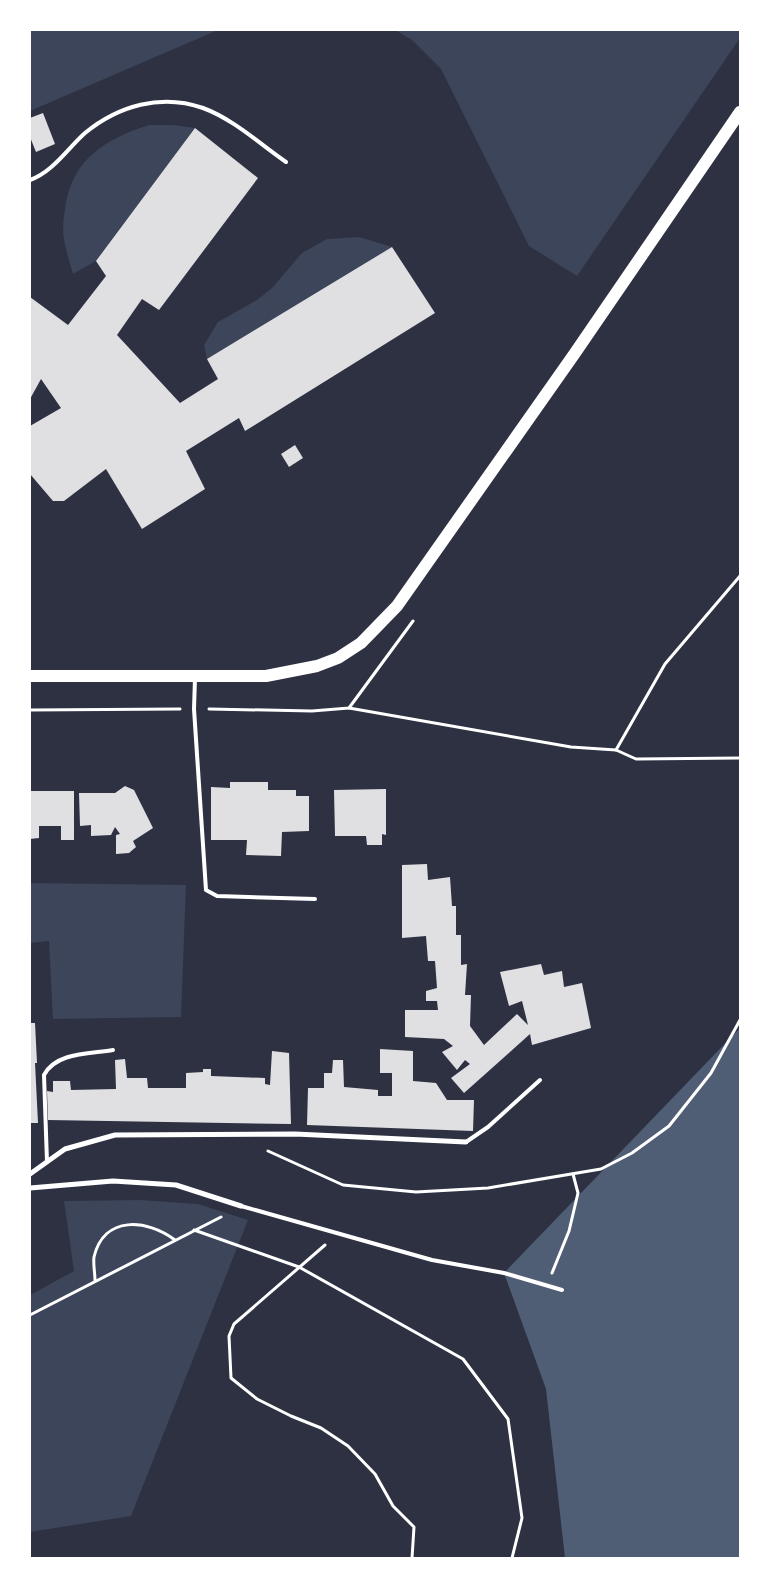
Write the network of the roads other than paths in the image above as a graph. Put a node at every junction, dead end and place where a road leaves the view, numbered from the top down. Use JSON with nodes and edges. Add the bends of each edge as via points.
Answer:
{"nodes":[{"id":1,"x":740,"y":112,"type":"edge"},
{"id":2,"x":286,"y":162,"type":"dead end"},
{"id":3,"x":30,"y":180,"type":"edge"},
{"id":4,"x":30,"y":676,"type":"edge"},
{"id":5,"x":195,"y":676,"type":"junction"},
{"id":6,"x":315,"y":899,"type":"dead end"},
{"id":7,"x":113,"y":1050,"type":"dead end"},
{"id":8,"x":540,"y":1080,"type":"dead end"},
{"id":9,"x":466,"y":1142,"type":"joint"},
{"id":10,"x":47,"y":1162,"type":"junction"},
{"id":11,"x":30,"y":1174,"type":"edge"},
{"id":12,"x":30,"y":1188,"type":"edge"},
{"id":13,"x":241,"y":1206,"type":"joint"},
{"id":14,"x":562,"y":1290,"type":"dead end"}],
"edges":[{"from":1,"to":5,"type":"main road","via":[[397,606],[361,643],[338,658],[317,666],[266,676]]},
{"from":2,"to":3,"type":"lane","via":[[203,108],[181,103],[149,102],[129,107],[103,120],[48,169]]},
{"from":4,"to":5,"type":"main road"},
{"from":5,"to":6,"type":"lane","via":[[194,709],[206,890],[217,896]]},
{"from":7,"to":10,"type":"lane","via":[[61,1058],[48,1066],[44,1075]]},
{"from":8,"to":9,"type":"lane","via":[[488,1127]]},
{"from":9,"to":10,"type":"street","via":[[295,1134],[115,1135],[65,1149]]},
{"from":10,"to":11,"type":"street"},
{"from":12,"to":13,"type":"street","via":[[114,1181],[176,1185]]},
{"from":13,"to":14,"type":"lane","via":[[432,1260],[504,1273]]}]}
